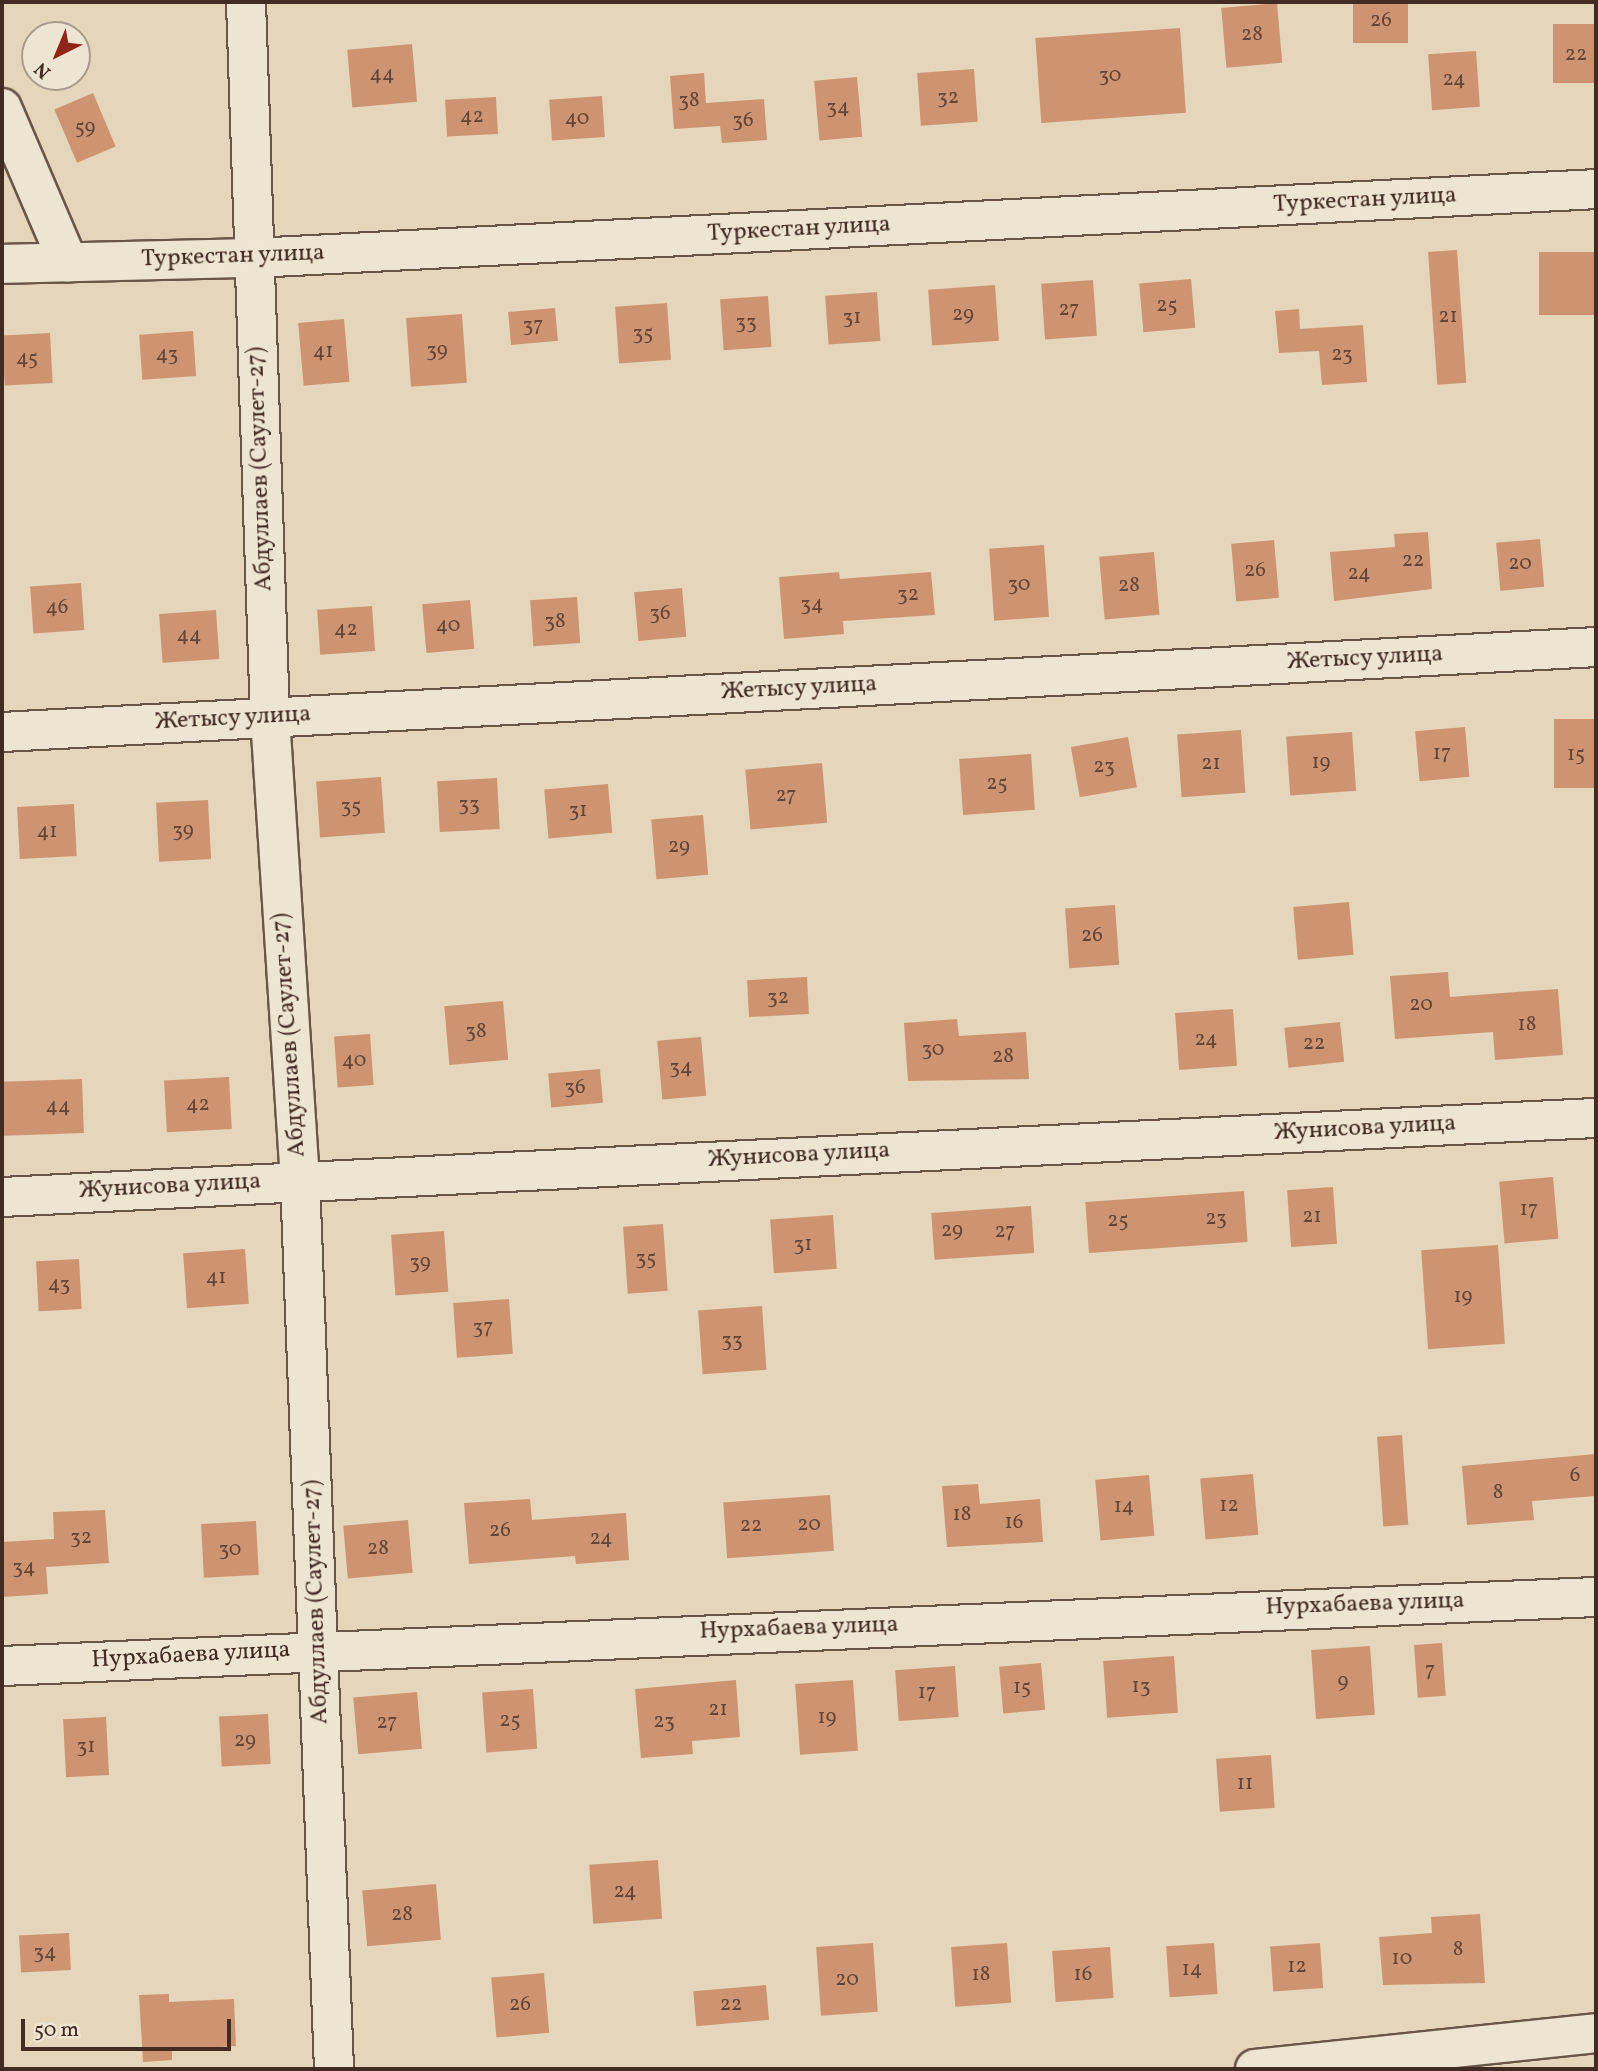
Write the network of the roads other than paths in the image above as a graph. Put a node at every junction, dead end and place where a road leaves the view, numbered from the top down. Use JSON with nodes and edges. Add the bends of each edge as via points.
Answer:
{"nodes":[{"id":1,"x":246,"y":2,"type":"edge"},
{"id":2,"x":2,"y":108,"type":"edge"},
{"id":3,"x":1596,"y":189,"type":"edge"},
{"id":4,"x":254,"y":258,"type":"junction"},
{"id":5,"x":68,"y":262,"type":"junction"},
{"id":6,"x":2,"y":264,"type":"edge"},
{"id":7,"x":1596,"y":647,"type":"edge"},
{"id":8,"x":270,"y":717,"type":"junction"},
{"id":9,"x":2,"y":732,"type":"edge"},
{"id":10,"x":1596,"y":1118,"type":"edge"},
{"id":11,"x":300,"y":1180,"type":"junction"},
{"id":12,"x":2,"y":1196,"type":"edge"},
{"id":13,"x":1596,"y":1597,"type":"edge"},
{"id":14,"x":320,"y":1649,"type":"junction"},
{"id":15,"x":2,"y":1667,"type":"edge"},
{"id":16,"x":1596,"y":2032,"type":"edge"},
{"id":17,"x":1333,"y":2064,"type":"edge"},
{"id":18,"x":334,"y":2069,"type":"edge"},
{"id":19,"x":1255,"y":2069,"type":"edge"}],
"edges":[{"from":1,"to":4,"type":"street","name":"Абдуллаев (Саулет-27)"},
{"from":2,"to":5,"type":"street"},
{"from":3,"to":4,"type":"street","name":"Туркестан улица"},
{"from":4,"to":5,"type":"street","name":"Туркестан улица"},
{"from":4,"to":8,"type":"street","name":"Абдуллаев (Саулет-27)"},
{"from":5,"to":6,"type":"street","name":"Туркестан улица"},
{"from":7,"to":8,"type":"street","name":"Жетысу улица"},
{"from":8,"to":9,"type":"street","name":"Жетысу улица"},
{"from":8,"to":11,"type":"street","name":"Абдуллаев (Саулет-27)"},
{"from":10,"to":11,"type":"street","name":"Жунисова улица"},
{"from":11,"to":12,"type":"street","name":"Жунисова улица"},
{"from":11,"to":14,"type":"street","name":"Абдуллаев (Саулет-27)"},
{"from":13,"to":14,"type":"street","name":"Нурхабаева улица"},
{"from":14,"to":15,"type":"street","name":"Нурхабаева улица"},
{"from":14,"to":18,"type":"street","name":"Абдуллаев (Саулет-27)"},
{"from":16,"to":17,"type":"street"},
{"from":17,"to":19,"type":"street"}]}
